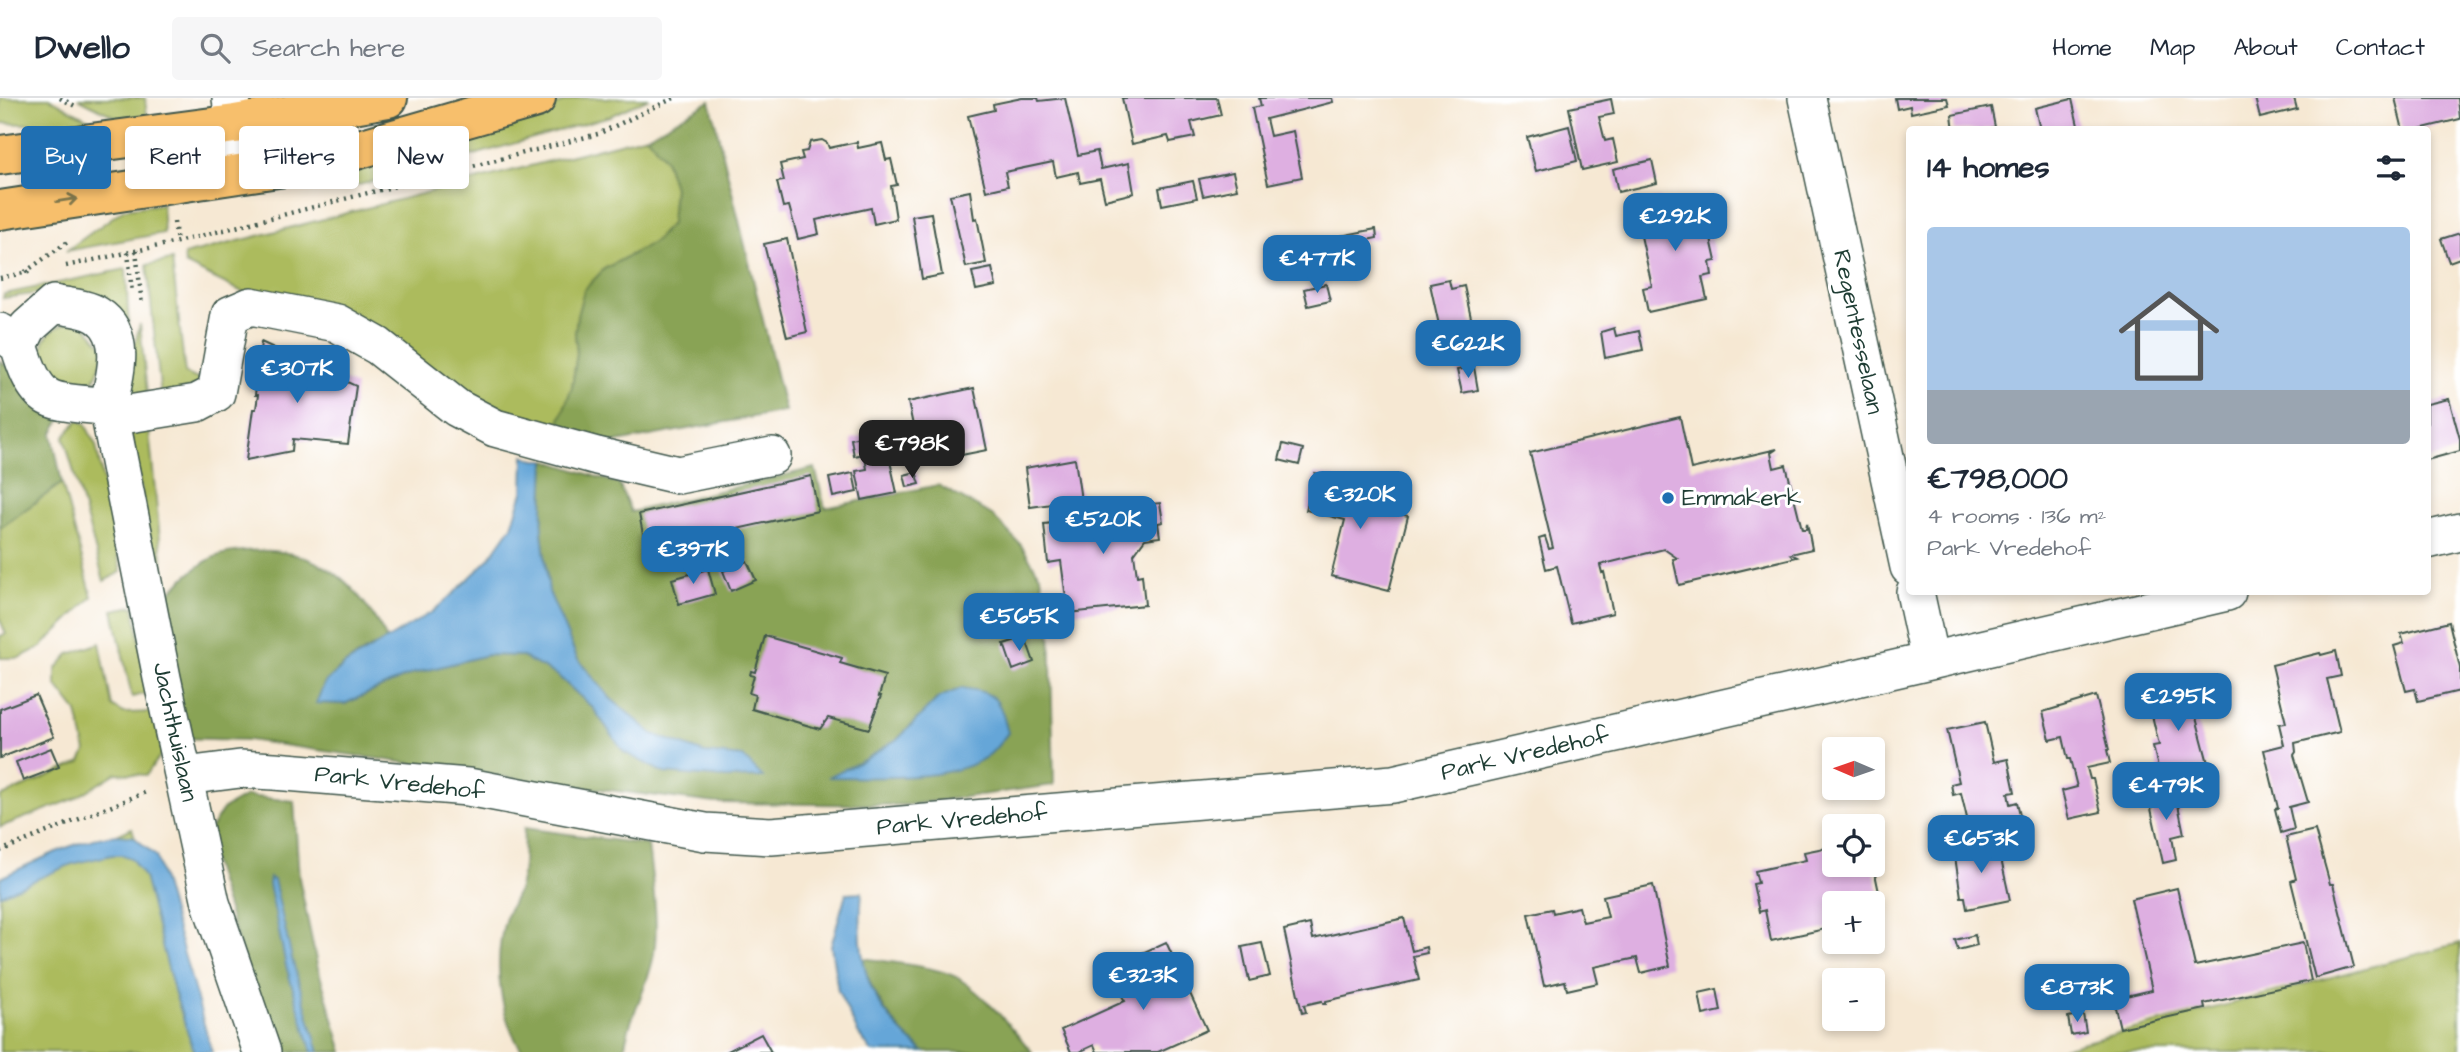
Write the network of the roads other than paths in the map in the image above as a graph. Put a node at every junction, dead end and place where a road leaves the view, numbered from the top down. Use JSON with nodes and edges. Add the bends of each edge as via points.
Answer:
{"nodes":[{"id":1,"x":388,"y":98,"type":"edge"},
{"id":2,"x":536,"y":98,"type":"edge"},
{"id":3,"x":1807,"y":98,"type":"edge"},
{"id":4,"x":233,"y":111,"type":"edge"},
{"id":5,"x":359,"y":149,"type":"edge"},
{"id":6,"x":0,"y":155,"type":"edge"},
{"id":7,"x":239,"y":164,"type":"edge"},
{"id":8,"x":239,"y":173,"type":"edge"},
{"id":9,"x":0,"y":210,"type":"edge"},
{"id":10,"x":10,"y":338,"type":"edge"},
{"id":11,"x":109,"y":412,"type":"junction"},
{"id":12,"x":772,"y":456,"type":"dead end"},
{"id":13,"x":2460,"y":532,"type":"edge"},
{"id":14,"x":2431,"y":539,"type":"edge"},
{"id":15,"x":1906,"y":553,"type":"edge"},
{"id":16,"x":1916,"y":595,"type":"edge"},
{"id":17,"x":2214,"y":595,"type":"edge"},
{"id":18,"x":1930,"y":661,"type":"junction"},
{"id":19,"x":185,"y":776,"type":"junction"},
{"id":20,"x":262,"y":1052,"type":"edge"}],
"edges":[{"from":1,"to":4,"type":"main road"},
{"from":2,"to":5,"type":"main road"},
{"from":3,"to":15,"type":"street","name":"Regentesselaan"},
{"from":4,"to":6,"type":"main road"},
{"from":4,"to":7,"type":"street"},
{"from":9,"to":8,"type":"main road","one_way":true},
{"from":10,"to":11,"type":"street","name":"Jachthuislaan","via":[[27,372],[47,397]]},
{"from":10,"to":11,"type":"street","name":"Jachthuislaan","via":[[54,304],[97,314],[113,332],[118,366]]},
{"from":11,"to":12,"type":"street","via":[[197,403],[216,393],[230,315],[251,306],[337,323],[378,345],[457,408],[495,428],[678,475]]},
{"from":11,"to":19,"type":"street","name":"Jachthuislaan"},
{"from":13,"to":14,"type":"street"},
{"from":16,"to":18,"type":"street"},
{"from":17,"to":18,"type":"street"},
{"from":18,"to":19,"type":"street","name":"Park Vredehof","via":[[1393,784],[771,836],[705,832],[468,787],[240,769]]},
{"from":19,"to":20,"type":"street","name":"Jachthuislaan","via":[[211,903]]}]}
